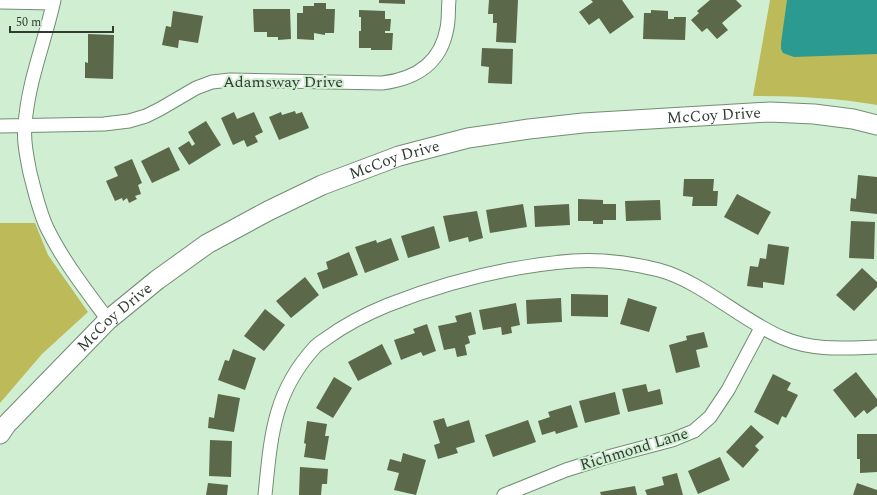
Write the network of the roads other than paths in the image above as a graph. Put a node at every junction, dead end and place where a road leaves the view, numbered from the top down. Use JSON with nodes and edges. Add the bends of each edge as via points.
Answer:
{"nodes":[{"id":1,"x":449,"y":0,"type":"edge"},
{"id":2,"x":54,"y":1,"type":"edge"},
{"id":3,"x":0,"y":2,"type":"edge"},
{"id":4,"x":877,"y":125,"type":"edge"},
{"id":5,"x":0,"y":126,"type":"edge"},
{"id":6,"x":25,"y":126,"type":"junction"},
{"id":7,"x":108,"y":320,"type":"junction"},
{"id":8,"x":761,"y":328,"type":"junction"},
{"id":9,"x":877,"y":346,"type":"edge"},
{"id":10,"x":0,"y":434,"type":"edge"},
{"id":11,"x":265,"y":495,"type":"edge"},
{"id":12,"x":504,"y":495,"type":"edge"}],
"edges":[{"from":1,"to":6,"type":"street","name":"Adamsway Drive","via":[[448,27],[437,53],[421,71],[402,80],[382,83],[230,80],[212,82],[146,116],[129,121]]},
{"from":2,"to":3,"type":"street"},
{"from":2,"to":6,"type":"street","via":[[36,64]]},
{"from":4,"to":7,"type":"street","name":"McCoy Drive","via":[[814,114],[770,112],[583,123],[468,138],[398,156],[322,184],[268,211],[207,244]]},
{"from":5,"to":6,"type":"street","name":"Adamsway Drive"},
{"from":6,"to":7,"type":"street","via":[[28,163],[36,198],[47,227],[67,263]]},
{"from":7,"to":10,"type":"street","name":"McCoy Drive"},
{"from":8,"to":9,"type":"street","via":[[784,339],[817,347]]},
{"from":8,"to":11,"type":"street","via":[[690,283],[662,271],[630,264],[573,261],[534,266],[470,278],[417,294],[365,314],[341,328],[316,346],[303,363],[286,389],[278,408],[270,440]]},
{"from":8,"to":12,"type":"street","name":"Richmond Lane","via":[[728,390],[710,417],[694,431],[672,440],[566,470]]}]}
